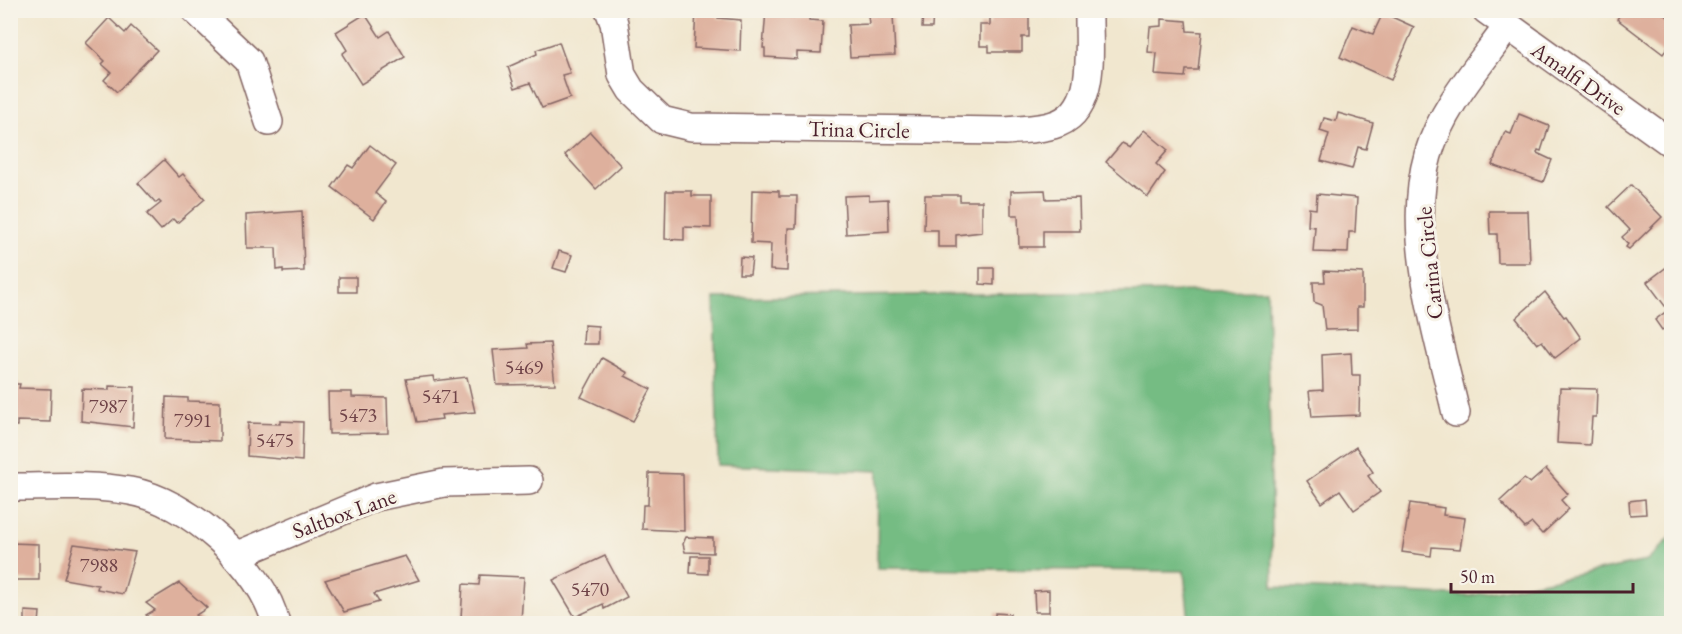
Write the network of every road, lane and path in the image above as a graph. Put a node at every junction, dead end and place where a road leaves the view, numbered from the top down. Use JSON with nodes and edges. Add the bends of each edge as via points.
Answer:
{"nodes":[{"id":1,"x":195,"y":10,"type":"edge"},
{"id":2,"x":609,"y":10,"type":"edge"},
{"id":3,"x":1089,"y":10,"type":"edge"},
{"id":4,"x":1486,"y":10,"type":"edge"},
{"id":5,"x":1507,"y":27,"type":"junction"},
{"id":6,"x":269,"y":122,"type":"dead end"},
{"id":7,"x":1671,"y":144,"type":"edge"},
{"id":8,"x":1456,"y":413,"type":"dead end"},
{"id":9,"x":529,"y":481,"type":"dead end"},
{"id":10,"x":10,"y":487,"type":"edge"},
{"id":11,"x":235,"y":556,"type":"junction"},
{"id":12,"x":276,"y":624,"type":"edge"}],
"edges":[{"from":1,"to":6,"type":"street","via":[[249,61]]},
{"from":2,"to":3,"type":"street","name":"Trina Circle","via":[[622,75],[631,90],[662,120],[691,127],[1006,131],[1054,125],[1075,113],[1087,91]]},
{"from":4,"to":5,"type":"street","name":"Amalfi Drive"},
{"from":5,"to":7,"type":"street","name":"Amalfi Drive"},
{"from":5,"to":8,"type":"street","name":"Carina Circle","via":[[1451,105],[1428,155],[1419,215],[1430,300]]},
{"from":9,"to":11,"type":"street","name":"Saltbox Lane","via":[[444,483],[376,497]]},
{"from":10,"to":11,"type":"street","via":[[84,487],[156,498],[213,534]]},
{"from":11,"to":12,"type":"street","via":[[261,585]]}]}
